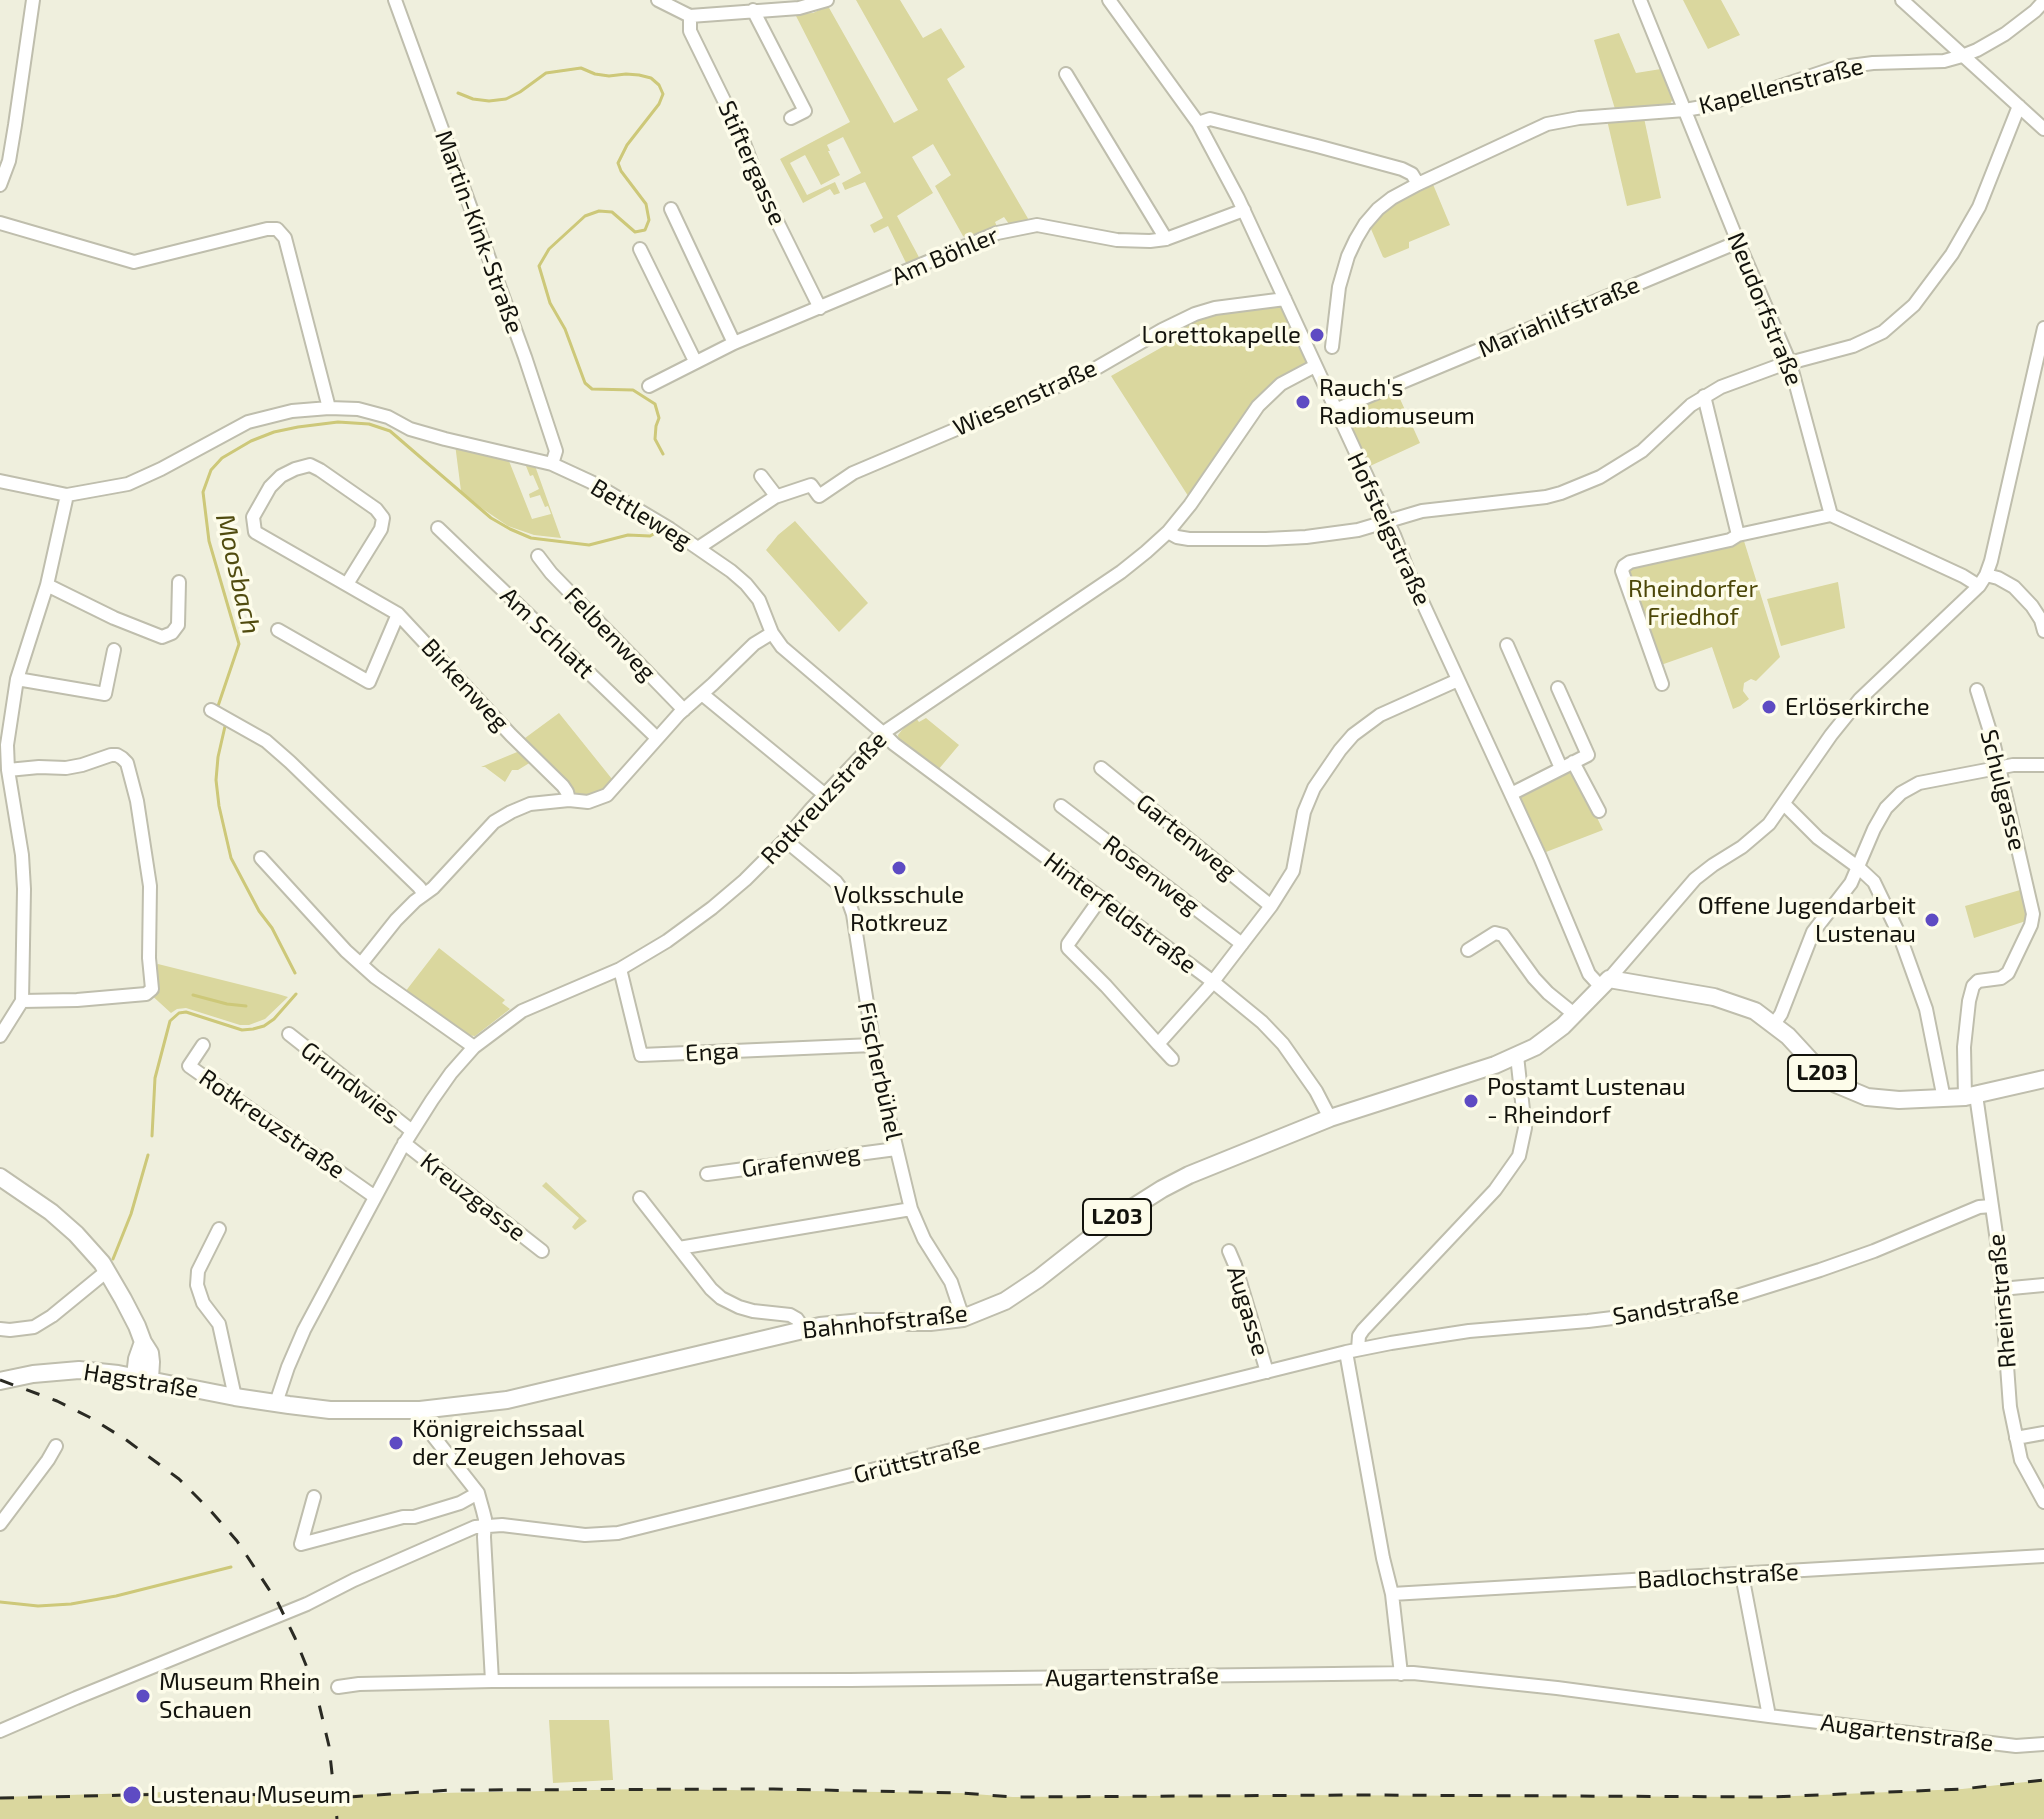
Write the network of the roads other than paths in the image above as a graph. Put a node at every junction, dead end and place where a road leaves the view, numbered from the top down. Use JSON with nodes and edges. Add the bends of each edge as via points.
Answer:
{"nodes":[{"id":1,"x":33,"y":0,"type":"edge"},
{"id":2,"x":395,"y":0,"type":"edge"},
{"id":3,"x":658,"y":0,"type":"edge"},
{"id":4,"x":827,"y":0,"type":"edge"},
{"id":5,"x":1640,"y":0,"type":"edge"},
{"id":6,"x":1902,"y":0,"type":"edge"},
{"id":7,"x":1114,"y":1,"type":"edge"},
{"id":8,"x":2044,"y":1,"type":"edge"},
{"id":9,"x":753,"y":10,"type":"junction"},
{"id":10,"x":690,"y":16,"type":"junction"},
{"id":11,"x":1962,"y":56,"type":"junction"},
{"id":12,"x":1066,"y":74,"type":"dead end"},
{"id":13,"x":2019,"y":106,"type":"junction"},
{"id":14,"x":1685,"y":110,"type":"junction"},
{"id":15,"x":791,"y":118,"type":"dead end"},
{"id":16,"x":1198,"y":123,"type":"junction"},
{"id":17,"x":2044,"y":129,"type":"edge"},
{"id":18,"x":1418,"y":184,"type":"junction"},
{"id":19,"x":0,"y":185,"type":"edge"},
{"id":20,"x":671,"y":209,"type":"dead end"},
{"id":21,"x":1244,"y":210,"type":"junction"},
{"id":22,"x":0,"y":223,"type":"edge"},
{"id":23,"x":1166,"y":239,"type":"junction"},
{"id":24,"x":1738,"y":242,"type":"junction"},
{"id":25,"x":640,"y":249,"type":"dead end"},
{"id":26,"x":1285,"y":299,"type":"junction"},
{"id":27,"x":820,"y":308,"type":"junction"},
{"id":28,"x":2044,"y":328,"type":"edge"},
{"id":29,"x":734,"y":343,"type":"junction"},
{"id":30,"x":1332,"y":347,"type":"dead end"},
{"id":31,"x":695,"y":361,"type":"junction"},
{"id":32,"x":1790,"y":363,"type":"junction"},
{"id":33,"x":1315,"y":366,"type":"junction"},
{"id":34,"x":649,"y":386,"type":"dead end"},
{"id":35,"x":1704,"y":396,"type":"junction"},
{"id":36,"x":329,"y":408,"type":"junction"},
{"id":37,"x":1335,"y":410,"type":"junction"},
{"id":38,"x":552,"y":464,"type":"junction"},
{"id":39,"x":761,"y":476,"type":"dead end"},
{"id":40,"x":0,"y":481,"type":"edge"},
{"id":41,"x":67,"y":495,"type":"junction"},
{"id":42,"x":775,"y":497,"type":"junction"},
{"id":43,"x":1831,"y":515,"type":"junction"},
{"id":44,"x":1386,"y":521,"type":"junction"},
{"id":45,"x":438,"y":528,"type":"dead end"},
{"id":46,"x":1168,"y":532,"type":"junction"},
{"id":47,"x":1738,"y":535,"type":"junction"},
{"id":48,"x":698,"y":548,"type":"junction"},
{"id":49,"x":538,"y":556,"type":"dead end"},
{"id":50,"x":1983,"y":581,"type":"junction"},
{"id":51,"x":179,"y":582,"type":"dead end"},
{"id":52,"x":347,"y":584,"type":"junction"},
{"id":53,"x":47,"y":585,"type":"junction"},
{"id":54,"x":398,"y":614,"type":"junction"},
{"id":55,"x":2043,"y":623,"type":"edge"},
{"id":56,"x":278,"y":630,"type":"dead end"},
{"id":57,"x":772,"y":633,"type":"junction"},
{"id":58,"x":1507,"y":645,"type":"dead end"},
{"id":59,"x":114,"y":650,"type":"dead end"},
{"id":60,"x":17,"y":679,"type":"junction"},
{"id":61,"x":1458,"y":680,"type":"junction"},
{"id":62,"x":1662,"y":684,"type":"dead end"},
{"id":63,"x":1558,"y":688,"type":"dead end"},
{"id":64,"x":1977,"y":690,"type":"dead end"},
{"id":65,"x":702,"y":694,"type":"junction"},
{"id":66,"x":211,"y":710,"type":"dead end"},
{"id":67,"x":684,"y":710,"type":"junction"},
{"id":68,"x":883,"y":733,"type":"junction"},
{"id":69,"x":657,"y":738,"type":"junction"},
{"id":70,"x":1567,"y":765,"type":"junction"},
{"id":71,"x":2044,"y":765,"type":"edge"},
{"id":72,"x":1999,"y":767,"type":"junction"},
{"id":73,"x":1101,"y":768,"type":"dead end"},
{"id":74,"x":8,"y":770,"type":"junction"},
{"id":75,"x":824,"y":794,"type":"junction"},
{"id":76,"x":1511,"y":794,"type":"junction"},
{"id":77,"x":569,"y":800,"type":"junction"},
{"id":78,"x":1784,"y":804,"type":"junction"},
{"id":79,"x":1061,"y":806,"type":"dead end"},
{"id":80,"x":1599,"y":811,"type":"dead end"},
{"id":81,"x":785,"y":840,"type":"junction"},
{"id":82,"x":261,"y":858,"type":"dead end"},
{"id":83,"x":1859,"y":868,"type":"junction"},
{"id":84,"x":424,"y":894,"type":"junction"},
{"id":85,"x":1100,"y":899,"type":"junction"},
{"id":86,"x":1271,"y":906,"type":"junction"},
{"id":87,"x":1242,"y":944,"type":"junction"},
{"id":88,"x":1468,"y":950,"type":"dead end"},
{"id":89,"x":361,"y":964,"type":"junction"},
{"id":90,"x":620,"y":969,"type":"junction"},
{"id":91,"x":1212,"y":981,"type":"junction"},
{"id":92,"x":1605,"y":983,"type":"junction"},
{"id":93,"x":22,"y":1001,"type":"junction"},
{"id":94,"x":1574,"y":1014,"type":"junction"},
{"id":95,"x":1774,"y":1024,"type":"junction"},
{"id":96,"x":289,"y":1034,"type":"dead end"},
{"id":97,"x":0,"y":1036,"type":"edge"},
{"id":98,"x":1158,"y":1044,"type":"junction"},
{"id":99,"x":203,"y":1045,"type":"dead end"},
{"id":100,"x":873,"y":1045,"type":"junction"},
{"id":101,"x":474,"y":1047,"type":"junction"},
{"id":102,"x":1517,"y":1056,"type":"junction"},
{"id":103,"x":1172,"y":1059,"type":"dead end"},
{"id":104,"x":2044,"y":1079,"type":"edge"},
{"id":105,"x":1971,"y":1096,"type":"junction"},
{"id":106,"x":1944,"y":1099,"type":"junction"},
{"id":107,"x":1330,"y":1118,"type":"junction"},
{"id":108,"x":412,"y":1131,"type":"junction"},
{"id":109,"x":404,"y":1143,"type":"junction"},
{"id":110,"x":896,"y":1149,"type":"junction"},
{"id":111,"x":707,"y":1174,"type":"dead end"},
{"id":112,"x":0,"y":1177,"type":"edge"},
{"id":113,"x":375,"y":1197,"type":"junction"},
{"id":114,"x":640,"y":1198,"type":"dead end"},
{"id":115,"x":1992,"y":1206,"type":"junction"},
{"id":116,"x":911,"y":1209,"type":"junction"},
{"id":117,"x":219,"y":1229,"type":"dead end"},
{"id":118,"x":679,"y":1248,"type":"junction"},
{"id":119,"x":542,"y":1251,"type":"dead end"},
{"id":120,"x":1229,"y":1251,"type":"dead end"},
{"id":121,"x":107,"y":1271,"type":"junction"},
{"id":122,"x":2044,"y":1285,"type":"edge"},
{"id":123,"x":2001,"y":1289,"type":"junction"},
{"id":124,"x":963,"y":1318,"type":"junction"},
{"id":125,"x":0,"y":1329,"type":"edge"},
{"id":126,"x":804,"y":1329,"type":"junction"},
{"id":127,"x":1352,"y":1350,"type":"junction"},
{"id":128,"x":1267,"y":1372,"type":"junction"},
{"id":129,"x":142,"y":1378,"type":"junction"},
{"id":130,"x":0,"y":1381,"type":"edge"},
{"id":131,"x":235,"y":1397,"type":"junction"},
{"id":132,"x":276,"y":1403,"type":"junction"},
{"id":133,"x":420,"y":1410,"type":"junction"},
{"id":134,"x":2044,"y":1433,"type":"edge"},
{"id":135,"x":2016,"y":1438,"type":"junction"},
{"id":136,"x":56,"y":1446,"type":"dead end"},
{"id":137,"x":478,"y":1493,"type":"junction"},
{"id":138,"x":314,"y":1497,"type":"dead end"},
{"id":139,"x":2044,"y":1502,"type":"edge"},
{"id":140,"x":0,"y":1524,"type":"edge"},
{"id":141,"x":484,"y":1526,"type":"junction"},
{"id":142,"x":2044,"y":1556,"type":"edge"},
{"id":143,"x":1742,"y":1575,"type":"junction"},
{"id":144,"x":1392,"y":1594,"type":"junction"},
{"id":145,"x":1401,"y":1674,"type":"junction"},
{"id":146,"x":492,"y":1681,"type":"junction"},
{"id":147,"x":338,"y":1687,"type":"dead end"},
{"id":148,"x":1769,"y":1716,"type":"junction"},
{"id":149,"x":0,"y":1731,"type":"edge"},
{"id":150,"x":2044,"y":1744,"type":"edge"}],
"edges":[{"from":1,"to":19,"type":"street","via":[[11,149]]},
{"from":2,"to":38,"type":"street","name":"Martin-Kink-Straße","via":[[525,357],[556,451]]},
{"from":3,"to":10,"type":"street"},
{"from":4,"to":9,"type":"street","via":[[799,8]]},
{"from":5,"to":14,"type":"street","name":"Neudorfstraße"},
{"from":6,"to":11,"type":"street"},
{"from":7,"to":16,"type":"street","name":"Hofsteigstraße"},
{"from":8,"to":11,"type":"street","name":"Kapellenstraße","via":[[2005,34]]},
{"from":9,"to":10,"type":"street"},
{"from":9,"to":15,"type":"street","via":[[805,111]]},
{"from":10,"to":27,"type":"street","name":"Stiftergasse","via":[[690,31]]},
{"from":11,"to":13,"type":"street"},
{"from":11,"to":14,"type":"street","name":"Kapellenstraße","via":[[1835,68],[1736,101]]},
{"from":12,"to":23,"type":"street"},
{"from":13,"to":17,"type":"street"},
{"from":13,"to":32,"type":"street","via":[[1979,207],[1914,305],[1883,332],[1860,343]]},
{"from":14,"to":18,"type":"street","name":"Kapellenstraße","via":[[1547,124]]},
{"from":14,"to":24,"type":"street","name":"Neudorfstraße"},
{"from":16,"to":18,"type":"street","via":[[1210,119],[1402,169]]},
{"from":16,"to":21,"type":"street","name":"Hofsteigstraße"},
{"from":18,"to":30,"type":"street","name":"Kapellenstraße","via":[[1378,209],[1356,239],[1339,287]]},
{"from":20,"to":29,"type":"street"},
{"from":21,"to":23,"type":"street","name":"Am Böhler"},
{"from":21,"to":26,"type":"street","name":"Hofsteigstraße"},
{"from":22,"to":36,"type":"street","via":[[134,262],[277,229],[285,238]]},
{"from":23,"to":27,"type":"street","name":"Am Böhler","via":[[1117,240],[1037,225],[1014,228]]},
{"from":24,"to":32,"type":"street","name":"Neudorfstraße"},
{"from":24,"to":37,"type":"street","name":"Mariahilfstraße"},
{"from":25,"to":31,"type":"street"},
{"from":26,"to":33,"type":"street","name":"Hofsteigstraße"},
{"from":26,"to":42,"type":"street","name":"Wiesenstraße","via":[[1195,314],[1086,374],[853,473],[819,496],[811,485]]},
{"from":27,"to":29,"type":"street","name":"Am Böhler"},
{"from":28,"to":50,"type":"street"},
{"from":29,"to":31,"type":"street","name":"Am Böhler"},
{"from":31,"to":34,"type":"street","name":"Am Böhler"},
{"from":32,"to":35,"type":"street"},
{"from":32,"to":43,"type":"street","name":"Neudorfstraße"},
{"from":33,"to":37,"type":"street","name":"Hofsteigstraße"},
{"from":33,"to":46,"type":"street","name":"Rotkreuzstraße","via":[[1281,384],[1258,406]]},
{"from":35,"to":44,"type":"street","via":[[1624,464],[1561,493],[1447,507]]},
{"from":35,"to":47,"type":"street"},
{"from":36,"to":38,"type":"street","name":"Bettleweg","via":[[358,409],[445,439]]},
{"from":36,"to":41,"type":"street","name":"Bettleweg","via":[[248,422],[128,484]]},
{"from":37,"to":44,"type":"street","name":"Hofsteigstraße"},
{"from":38,"to":48,"type":"street","name":"Bettleweg","via":[[619,497]]},
{"from":39,"to":42,"type":"street"},
{"from":40,"to":41,"type":"street","name":"Bettleweg"},
{"from":41,"to":53,"type":"street"},
{"from":42,"to":48,"type":"street","name":"Wiesenstraße"},
{"from":43,"to":47,"type":"street"},
{"from":43,"to":50,"type":"street"},
{"from":44,"to":46,"type":"street","via":[[1306,537],[1184,539]]},
{"from":44,"to":61,"type":"street","name":"Hofsteigstraße"},
{"from":45,"to":69,"type":"street","name":"Am Schlatt"},
{"from":46,"to":68,"type":"street","name":"Rotkreuzstraße","via":[[1121,572]]},
{"from":47,"to":62,"type":"street","via":[[1624,566]]},
{"from":48,"to":57,"type":"street","name":"Bettleweg","via":[[753,591]]},
{"from":49,"to":67,"type":"street","name":"Felbenweg"},
{"from":50,"to":55,"type":"street","via":[[1998,578],[2014,587]]},
{"from":50,"to":78,"type":"street","via":[[1860,699]]},
{"from":51,"to":53,"type":"street","via":[[178,625],[162,637]]},
{"from":52,"to":52,"type":"street","name":"Birkenweg","via":[[255,532],[253,517],[281,476],[310,465],[383,518]]},
{"from":52,"to":54,"type":"street","name":"Birkenweg"},
{"from":53,"to":60,"type":"street"},
{"from":54,"to":56,"type":"street","via":[[369,682]]},
{"from":54,"to":77,"type":"street","name":"Birkenweg","via":[[563,786]]},
{"from":57,"to":65,"type":"street"},
{"from":57,"to":68,"type":"street","name":"Bettleweg"},
{"from":58,"to":70,"type":"street"},
{"from":59,"to":60,"type":"street","via":[[105,694]]},
{"from":60,"to":74,"type":"street"},
{"from":61,"to":76,"type":"street","name":"Hofsteigstraße"},
{"from":61,"to":86,"type":"street","via":[[1380,715],[1340,750],[1304,812],[1293,871]]},
{"from":63,"to":70,"type":"street","via":[[1588,755]]},
{"from":64,"to":72,"type":"street","name":"Schulgasse"},
{"from":65,"to":67,"type":"street"},
{"from":65,"to":75,"type":"street"},
{"from":66,"to":84,"type":"street","via":[[266,741]]},
{"from":67,"to":69,"type":"street"},
{"from":68,"to":75,"type":"street","name":"Rotkreuzstraße"},
{"from":68,"to":85,"type":"street","name":"Hinterfeldstraße"},
{"from":69,"to":77,"type":"street","via":[[607,795],[588,802]]},
{"from":70,"to":76,"type":"street"},
{"from":70,"to":80,"type":"street"},
{"from":71,"to":72,"type":"street"},
{"from":72,"to":83,"type":"street","via":[[1919,783],[1901,793],[1874,829]]},
{"from":72,"to":105,"type":"street","name":"Schulgasse","via":[[2033,914],[2008,973],[1973,986],[1964,1047]]},
{"from":73,"to":86,"type":"street","name":"Gartenweg"},
{"from":74,"to":93,"type":"street","via":[[22,855]]},
{"from":74,"to":93,"type":"street","via":[[66,768],[111,755],[127,763],[150,886],[152,989],[146,994]]},
{"from":75,"to":81,"type":"street","name":"Rotkreuzstraße"},
{"from":76,"to":92,"type":"street","name":"Hofsteigstraße","via":[[1589,974]]},
{"from":77,"to":84,"type":"street","via":[[530,804],[494,822]]},
{"from":78,"to":83,"type":"street"},
{"from":78,"to":92,"type":"street","via":[[1769,824],[1695,879]]},
{"from":79,"to":87,"type":"street","name":"Rosenweg"},
{"from":81,"to":90,"type":"street","name":"Rotkreuzstraße","via":[[712,908]]},
{"from":81,"to":100,"type":"street","name":"Fischerbühel","via":[[847,897]]},
{"from":82,"to":89,"type":"street"},
{"from":83,"to":95,"type":"street","via":[[1813,932]]},
{"from":83,"to":106,"type":"street","via":[[1874,882],[1899,934],[1926,1009]]},
{"from":84,"to":89,"type":"street"},
{"from":85,"to":91,"type":"street","name":"Hinterfeldstraße"},
{"from":85,"to":98,"type":"street","via":[[1068,948]]},
{"from":86,"to":87,"type":"street"},
{"from":87,"to":91,"type":"street"},
{"from":88,"to":94,"type":"street","via":[[1495,933],[1503,935],[1534,978]]},
{"from":89,"to":101,"type":"street"},
{"from":90,"to":100,"type":"street","name":"Enga","via":[[641,1055]]},
{"from":90,"to":101,"type":"street","name":"Rotkreuzstraße","via":[[522,1011]]},
{"from":91,"to":98,"type":"street"},
{"from":91,"to":107,"type":"street","name":"Hinterfeldstraße","via":[[1283,1044]]},
{"from":92,"to":94,"type":"main road","name":"Bahnhofstraße","number":"L203"},
{"from":92,"to":95,"type":"main road","number":"L203","via":[[1714,997],[1755,1011]]},
{"from":93,"to":97,"type":"street"},
{"from":94,"to":102,"type":"main road","name":"Bahnhofstraße","number":"L203"},
{"from":95,"to":106,"type":"main road","number":"L203","via":[[1823,1074],[1855,1093],[1899,1100]]},
{"from":96,"to":108,"type":"street","name":"Grundwies"},
{"from":98,"to":103,"type":"street"},
{"from":99,"to":113,"type":"street","name":"Rotkreuzstraße","via":[[189,1066]]},
{"from":100,"to":110,"type":"street","name":"Fischerbühel"},
{"from":101,"to":108,"type":"street","name":"Rotkreuzstraße"},
{"from":102,"to":107,"type":"main road","name":"Bahnhofstraße","number":"L203"},
{"from":102,"to":127,"type":"street","via":[[1525,1128],[1519,1156],[1495,1190],[1363,1330]]},
{"from":104,"to":105,"type":"main road","number":"L203"},
{"from":105,"to":106,"type":"main road","number":"L203"},
{"from":105,"to":115,"type":"street","name":"Rheinstraße"},
{"from":107,"to":124,"type":"main road","name":"Bahnhofstraße","number":"L203","via":[[1162,1189],[1024,1289]]},
{"from":108,"to":109,"type":"street","name":"Rotkreuzstraße"},
{"from":109,"to":113,"type":"street","name":"Rotkreuzstraße"},
{"from":109,"to":119,"type":"street","name":"Kreuzgasse"},
{"from":110,"to":111,"type":"street","name":"Grafenweg"},
{"from":110,"to":116,"type":"street","name":"Fischerbühel"},
{"from":112,"to":121,"type":"main road","via":[[51,1212]]},
{"from":113,"to":132,"type":"street","name":"Rotkreuzstraße","via":[[304,1330]]},
{"from":114,"to":118,"type":"street"},
{"from":115,"to":123,"type":"street","name":"Rheinstraße"},
{"from":115,"to":127,"type":"street","name":"Sandstraße","via":[[1718,1302]]},
{"from":116,"to":118,"type":"street"},
{"from":116,"to":124,"type":"street","name":"Fischerbühel","via":[[951,1282]]},
{"from":117,"to":131,"type":"street","name":"Hagstraße","via":[[198,1271],[197,1285],[219,1324]]},
{"from":118,"to":126,"type":"street","via":[[721,1298],[753,1311],[790,1315]]},
{"from":120,"to":128,"type":"street","name":"Augasse"},
{"from":121,"to":125,"type":"street","via":[[34,1327]]},
{"from":121,"to":129,"type":"main road","via":[[143,1342],[137,1359]]},
{"from":122,"to":123,"type":"street"},
{"from":123,"to":135,"type":"street","name":"Rheinstraße"},
{"from":124,"to":126,"type":"main road","name":"Bahnhofstraße","number":"L203"},
{"from":126,"to":133,"type":"main road","name":"Bahnhofstraße","number":"L203","via":[[507,1400]]},
{"from":127,"to":128,"type":"street","name":"Grüttstraße"},
{"from":127,"to":144,"type":"street","via":[[1374,1509]]},
{"from":128,"to":141,"type":"street","name":"Grüttstraße","via":[[637,1530],[585,1535]]},
{"from":129,"to":130,"type":"main road","name":"Hagstraße","number":"L203","via":[[79,1370]]},
{"from":129,"to":131,"type":"main road","name":"Hagstraße","number":"L203"},
{"from":131,"to":132,"type":"main road","name":"Hagstraße","number":"L203"},
{"from":132,"to":133,"type":"main road","name":"Hagstraße","number":"L203","via":[[330,1410]]},
{"from":133,"to":137,"type":"street","via":[[430,1432]]},
{"from":134,"to":135,"type":"street"},
{"from":135,"to":139,"type":"street","name":"Rheinstraße","via":[[2021,1460]]},
{"from":136,"to":140,"type":"street"},
{"from":137,"to":138,"type":"street","via":[[414,1517],[301,1544]]},
{"from":137,"to":141,"type":"street"},
{"from":141,"to":146,"type":"street"},
{"from":141,"to":149,"type":"street"},
{"from":142,"to":143,"type":"street","name":"Badlochstraße"},
{"from":143,"to":144,"type":"street","name":"Badlochstraße"},
{"from":143,"to":148,"type":"street"},
{"from":144,"to":145,"type":"street"},
{"from":145,"to":146,"type":"street","name":"Augartenstraße"},
{"from":145,"to":148,"type":"street","name":"Augartenstraße"},
{"from":146,"to":147,"type":"street","name":"Augartenstraße"},
{"from":148,"to":150,"type":"street","name":"Augartenstraße","via":[[2016,1746]]}]}
